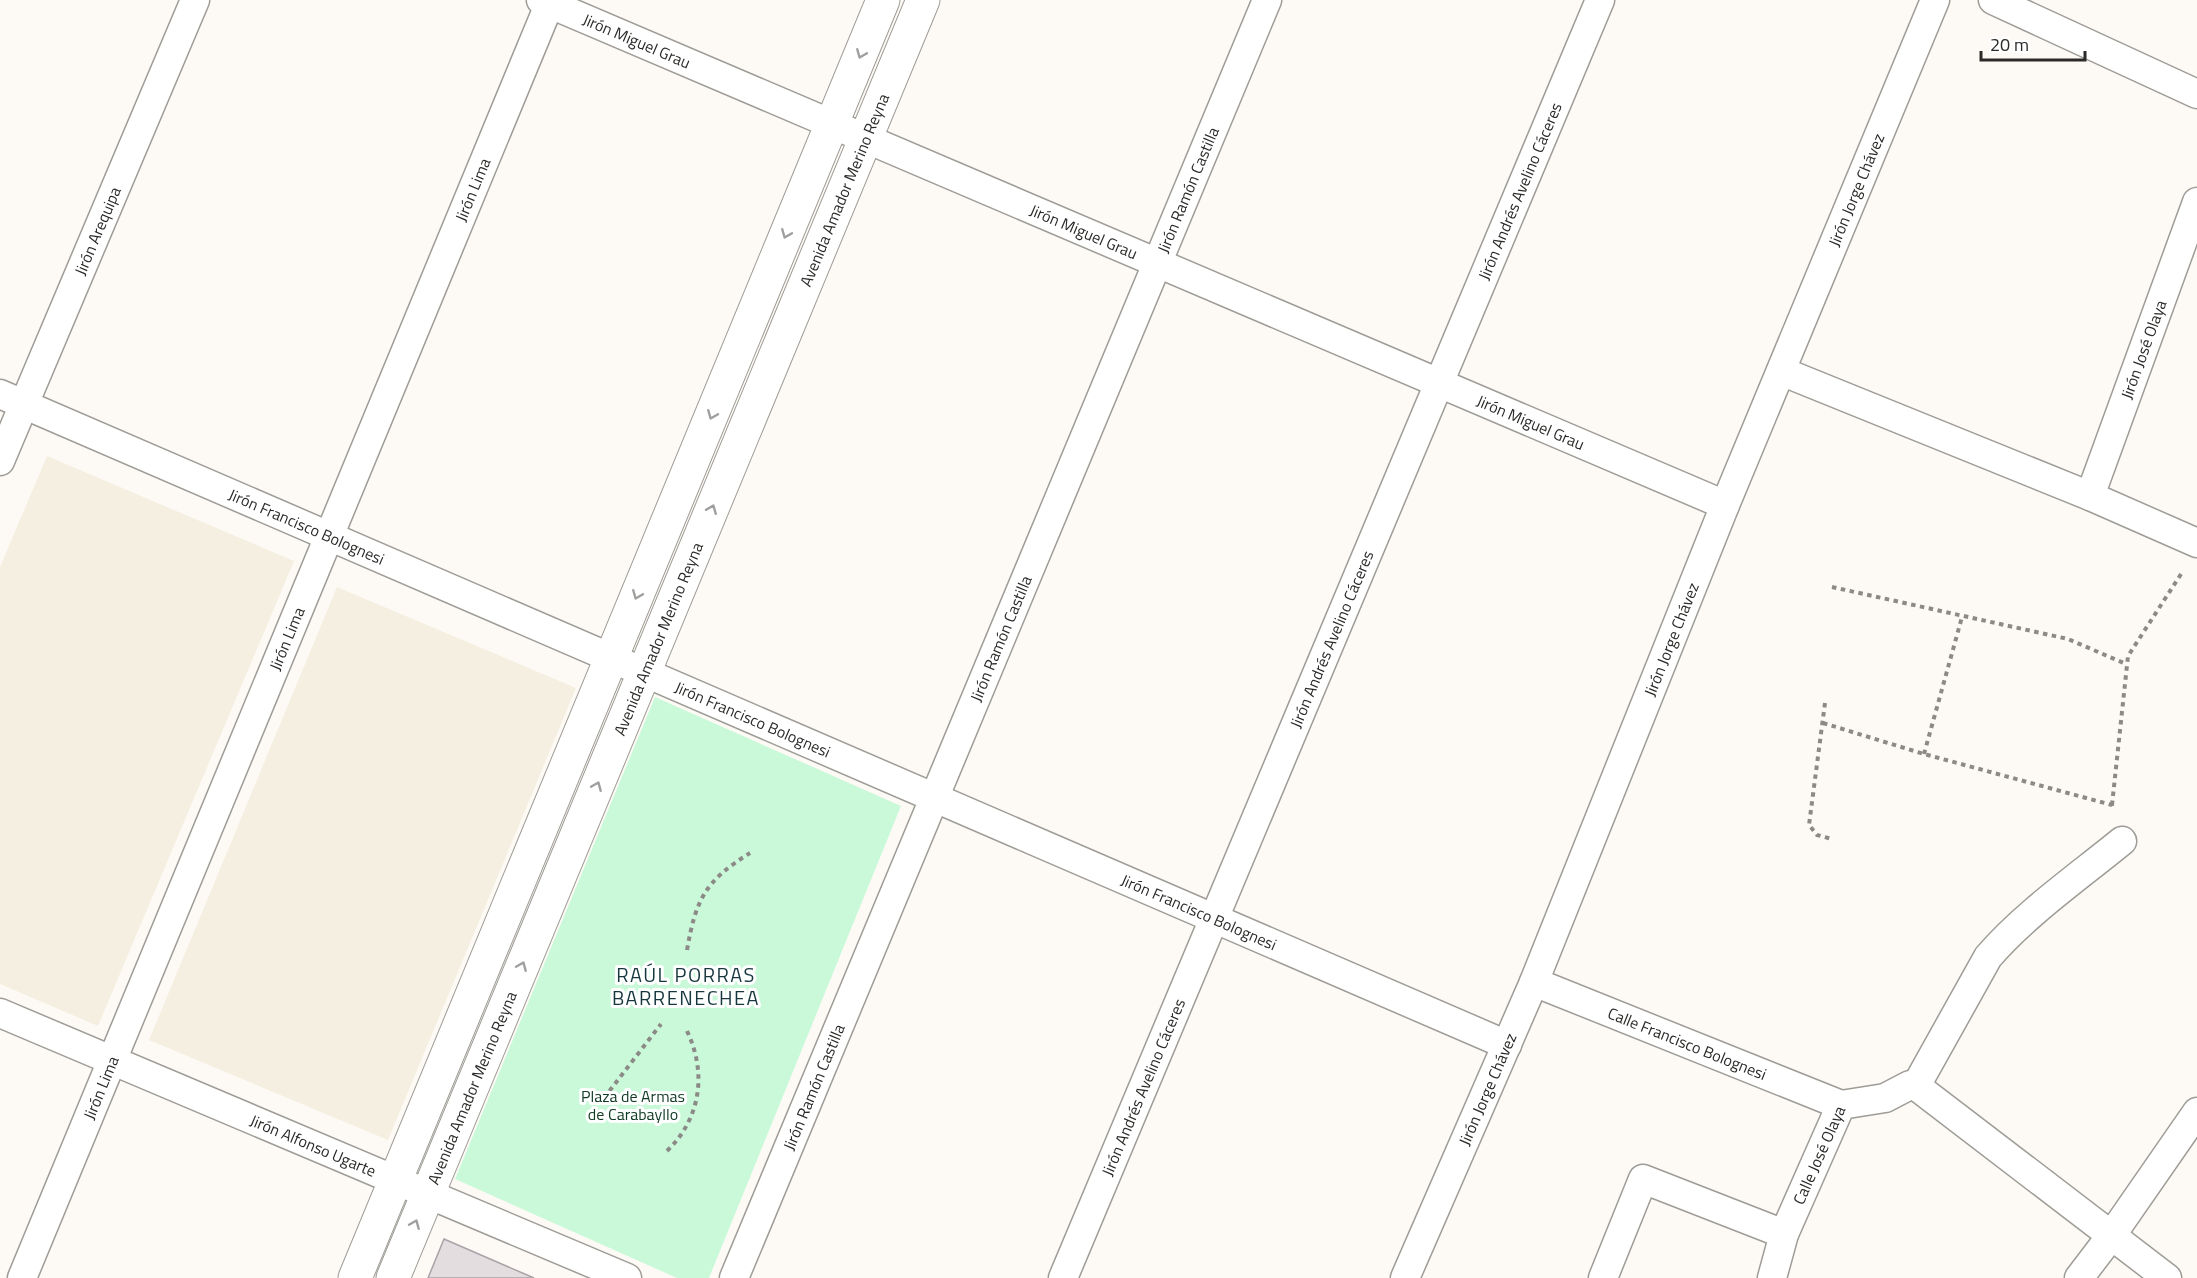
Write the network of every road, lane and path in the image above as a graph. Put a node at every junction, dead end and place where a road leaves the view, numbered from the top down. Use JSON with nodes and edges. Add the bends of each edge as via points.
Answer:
{"nodes":[{"id":1,"x":195,"y":0,"type":"edge"},
{"id":2,"x":883,"y":0,"type":"edge"},
{"id":3,"x":923,"y":0,"type":"edge"},
{"id":4,"x":1267,"y":0,"type":"edge"},
{"id":5,"x":1600,"y":0,"type":"edge"},
{"id":6,"x":1935,"y":0,"type":"edge"},
{"id":7,"x":1993,"y":0,"type":"edge"},
{"id":8,"x":547,"y":1,"type":"edge"},
{"id":9,"x":2197,"y":94,"type":"edge"},
{"id":10,"x":832,"y":123,"type":"junction"},
{"id":11,"x":866,"y":138,"type":"junction"},
{"id":12,"x":2197,"y":202,"type":"edge"},
{"id":13,"x":1158,"y":263,"type":"junction"},
{"id":14,"x":1781,"y":370,"type":"junction"},
{"id":15,"x":1439,"y":382,"type":"junction"},
{"id":16,"x":12,"y":399,"type":"edge"},
{"id":17,"x":0,"y":461,"type":"edge"},
{"id":18,"x":2090,"y":496,"type":"junction"},
{"id":19,"x":1725,"y":505,"type":"junction"},
{"id":20,"x":330,"y":536,"type":"junction"},
{"id":21,"x":2196,"y":538,"type":"edge"},
{"id":22,"x":2184,"y":570,"type":"dead end"},
{"id":23,"x":1832,"y":587,"type":"dead end"},
{"id":24,"x":1962,"y":617,"type":"junction"},
{"id":25,"x":611,"y":658,"type":"junction"},
{"id":26,"x":2127,"y":664,"type":"junction"},
{"id":27,"x":645,"y":672,"type":"junction"},
{"id":28,"x":1826,"y":703,"type":"dead end"},
{"id":29,"x":1823,"y":723,"type":"junction"},
{"id":30,"x":1924,"y":754,"type":"junction"},
{"id":31,"x":934,"y":797,"type":"junction"},
{"id":32,"x":2112,"y":805,"type":"junction"},
{"id":33,"x":1832,"y":838,"type":"dead end"},
{"id":34,"x":2122,"y":841,"type":"joint"},
{"id":35,"x":750,"y":853,"type":"dead end"},
{"id":36,"x":1214,"y":918,"type":"junction"},
{"id":37,"x":687,"y":950,"type":"dead end"},
{"id":38,"x":1534,"y":982,"type":"junction"},
{"id":39,"x":0,"y":1013,"type":"edge"},
{"id":40,"x":661,"y":1024,"type":"dead end"},
{"id":41,"x":687,"y":1030,"type":"dead end"},
{"id":42,"x":1507,"y":1045,"type":"junction"},
{"id":43,"x":112,"y":1061,"type":"junction"},
{"id":44,"x":1916,"y":1086,"type":"junction"},
{"id":45,"x":604,"y":1098,"type":"dead end"},
{"id":46,"x":1841,"y":1105,"type":"junction"},
{"id":47,"x":2197,"y":1112,"type":"edge"},
{"id":48,"x":667,"y":1151,"type":"dead end"},
{"id":49,"x":395,"y":1180,"type":"junction"},
{"id":50,"x":428,"y":1194,"type":"junction"},
{"id":51,"x":1784,"y":1234,"type":"junction"},
{"id":52,"x":2111,"y":1236,"type":"junction"},
{"id":53,"x":1781,"y":1273,"type":"edge"},
{"id":54,"x":22,"y":1278,"type":"edge"},
{"id":55,"x":355,"y":1278,"type":"edge"},
{"id":56,"x":393,"y":1278,"type":"edge"},
{"id":57,"x":627,"y":1278,"type":"edge"},
{"id":58,"x":734,"y":1278,"type":"edge"},
{"id":59,"x":1063,"y":1278,"type":"edge"},
{"id":60,"x":1405,"y":1278,"type":"edge"},
{"id":61,"x":1603,"y":1278,"type":"edge"},
{"id":62,"x":2079,"y":1278,"type":"edge"},
{"id":63,"x":2167,"y":1278,"type":"edge"}],
"edges":[{"from":1,"to":16,"type":"street","name":"Jirón Arequipa"},
{"from":2,"to":10,"type":"street","one_way":true},
{"from":3,"to":11,"type":"street","name":"Avenida Amador Merino Reyna"},
{"from":4,"to":13,"type":"street","name":"Jirón Ramón Castilla"},
{"from":5,"to":15,"type":"street","name":"Jirón Andrés Avelino Cáceres"},
{"from":6,"to":14,"type":"street","name":"Jirón Jorge Chávez"},
{"from":7,"to":9,"type":"street"},
{"from":8,"to":10,"type":"street","name":"Jirón Miguel Grau"},
{"from":8,"to":20,"type":"street","name":"Jirón Lima"},
{"from":10,"to":11,"type":"street","name":"Jirón Miguel Grau"},
{"from":10,"to":25,"type":"street","one_way":true},
{"from":11,"to":13,"type":"street","name":"Jirón Miguel Grau"},
{"from":27,"to":11,"type":"street","name":"Avenida Amador Merino Reyna","one_way":true},
{"from":12,"to":18,"type":"street","name":"Jirón José Olaya"},
{"from":13,"to":15,"type":"street","name":"Jirón Miguel Grau"},
{"from":13,"to":31,"type":"street","name":"Jirón Ramón Castilla"},
{"from":14,"to":18,"type":"street"},
{"from":14,"to":19,"type":"street","name":"Jirón Jorge Chávez"},
{"from":15,"to":19,"type":"street","name":"Jirón Miguel Grau"},
{"from":15,"to":36,"type":"street","name":"Jirón Andrés Avelino Cáceres"},
{"from":16,"to":17,"type":"street","name":"Jirón Arequipa"},
{"from":16,"to":20,"type":"street","name":"Jirón Francisco Bolognesi"},
{"from":18,"to":21,"type":"street"},
{"from":19,"to":38,"type":"street","name":"Jirón Jorge Chávez"},
{"from":20,"to":25,"type":"street","name":"Jirón Francisco Bolognesi"},
{"from":20,"to":43,"type":"street","name":"Jirón Lima"},
{"from":22,"to":26,"type":"path","via":[[2128,656]]},
{"from":23,"to":24,"type":"path"},
{"from":24,"to":26,"type":"path","via":[[2068,639]]},
{"from":24,"to":30,"type":"path"},
{"from":25,"to":27,"type":"street","name":"Jirón Francisco Bolognesi"},
{"from":25,"to":49,"type":"street"},
{"from":26,"to":32,"type":"path"},
{"from":27,"to":31,"type":"street","name":"Jirón Francisco Bolognesi"},
{"from":50,"to":27,"type":"street","name":"Avenida Amador Merino Reyna","one_way":true},
{"from":28,"to":29,"type":"path"},
{"from":29,"to":30,"type":"path"},
{"from":29,"to":33,"type":"path","via":[[1809,825],[1817,834]]},
{"from":30,"to":32,"type":"path"},
{"from":31,"to":36,"type":"street","name":"Jirón Francisco Bolognesi"},
{"from":31,"to":58,"type":"street","name":"Jirón Ramón Castilla"},
{"from":32,"to":34,"type":"path"},
{"from":34,"to":44,"type":"street","via":[[2008,935],[1988,957]]},
{"from":35,"to":37,"type":"path","via":[[726,868],[705,889],[692,921]]},
{"from":36,"to":42,"type":"street","name":"Jirón Francisco Bolognesi"},
{"from":36,"to":59,"type":"street","name":"Jirón Andrés Avelino Cáceres"},
{"from":38,"to":42,"type":"street","name":"Jirón Jorge Chávez"},
{"from":38,"to":46,"type":"street","name":"Calle Francisco Bolognesi"},
{"from":39,"to":43,"type":"street","name":"Jirón Alfonso Ugarte"},
{"from":40,"to":45,"type":"path"},
{"from":41,"to":48,"type":"path","via":[[698,1062],[697,1099],[684,1131]]},
{"from":42,"to":60,"type":"street","name":"Jirón Jorge Chávez"},
{"from":43,"to":49,"type":"street","name":"Jirón Alfonso Ugarte"},
{"from":43,"to":54,"type":"street","name":"Jirón Lima"},
{"from":44,"to":46,"type":"street","name":"Calle José Olaya","via":[[1910,1085],[1885,1098]]},
{"from":44,"to":52,"type":"street"},
{"from":46,"to":51,"type":"street","name":"Calle José Olaya"},
{"from":47,"to":52,"type":"street"},
{"from":49,"to":50,"type":"street","name":"Jirón Alfonso Ugarte"},
{"from":49,"to":55,"type":"street"},
{"from":56,"to":50,"type":"street","name":"Avenida Amador Merino Reyna","one_way":true},
{"from":50,"to":57,"type":"street","name":"Jirón Alfonso Ugarte"},
{"from":51,"to":53,"type":"street","name":"Calle José Olaya"},
{"from":51,"to":61,"type":"street","via":[[1643,1179]]},
{"from":52,"to":62,"type":"street"},
{"from":52,"to":63,"type":"street"}]}
